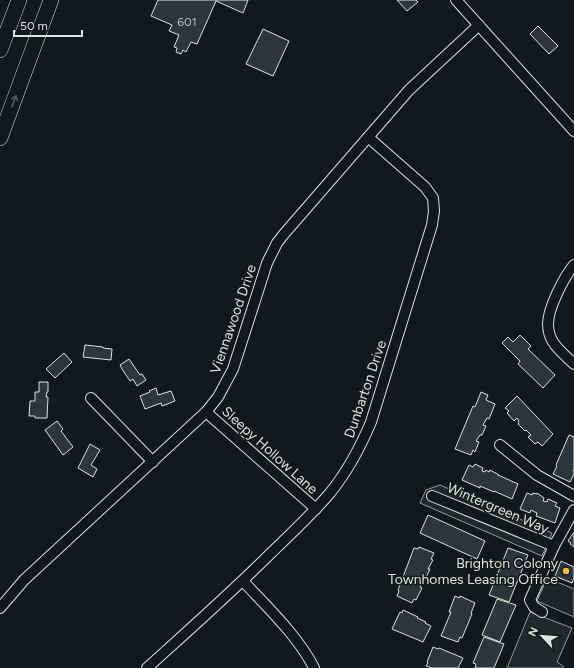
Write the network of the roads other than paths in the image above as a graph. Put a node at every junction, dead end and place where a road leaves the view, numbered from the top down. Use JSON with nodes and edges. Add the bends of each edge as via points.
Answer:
{"nodes":[{"id":1,"x":19,"y":0,"type":"edge"},
{"id":2,"x":51,"y":0,"type":"edge"},
{"id":3,"x":456,"y":0,"type":"edge"},
{"id":4,"x":479,"y":25,"type":"junction"},
{"id":5,"x":0,"y":50,"type":"edge"},
{"id":6,"x":574,"y":131,"type":"edge"},
{"id":7,"x":368,"y":137,"type":"junction"},
{"id":8,"x":0,"y":138,"type":"edge"},
{"id":9,"x":574,"y":265,"type":"edge"},
{"id":10,"x":574,"y":364,"type":"edge"},
{"id":11,"x":91,"y":398,"type":"dead end"},
{"id":12,"x":206,"y":412,"type":"junction"},
{"id":13,"x":500,"y":445,"type":"dead end"},
{"id":14,"x":153,"y":462,"type":"junction"},
{"id":15,"x":432,"y":496,"type":"dead end"},
{"id":16,"x":574,"y":496,"type":"edge"},
{"id":17,"x":316,"y":509,"type":"junction"},
{"id":18,"x":574,"y":510,"type":"edge"},
{"id":19,"x":554,"y":546,"type":"junction"},
{"id":20,"x":244,"y":581,"type":"junction"},
{"id":21,"x":0,"y":608,"type":"edge"},
{"id":22,"x":542,"y":612,"type":"dead end"},
{"id":23,"x":146,"y":668,"type":"edge"},
{"id":24,"x":314,"y":668,"type":"edge"}],
"edges":[{"from":1,"to":5,"type":"highway"},
{"from":8,"to":2,"type":"highway","one_way":true},
{"from":3,"to":4,"type":"street"},
{"from":4,"to":6,"type":"street"},
{"from":4,"to":7,"type":"street","name":"Viennawood Drive","via":[[409,90]]},
{"from":7,"to":12,"type":"street","name":"Viennawood Drive","via":[[277,243],[263,274],[233,369],[218,397]]},
{"from":7,"to":17,"type":"street","name":"Dunbarton Drive","via":[[425,187],[433,198],[434,211],[432,225],[371,422],[352,462]]},
{"from":9,"to":10,"type":"street","via":[[559,289],[548,324],[552,341]]},
{"from":11,"to":14,"type":"street"},
{"from":12,"to":14,"type":"street","name":"Viennawood Drive"},
{"from":12,"to":17,"type":"street","name":"Sleepy Hollow Lane"},
{"from":13,"to":16,"type":"street","via":[[537,475]]},
{"from":14,"to":21,"type":"street","name":"Viennawood Drive","via":[[24,580]]},
{"from":15,"to":19,"type":"street","name":"Wintergreen Way"},
{"from":17,"to":20,"type":"street","name":"Dunbarton Drive"},
{"from":18,"to":19,"type":"street","name":"Wintergreen Way"},
{"from":19,"to":22,"type":"street","name":"Wintergreen Way","via":[[530,600],[534,607]]},
{"from":20,"to":23,"type":"street","name":"Dunbarton Drive"},
{"from":20,"to":24,"type":"street","via":[[291,634]]}]}
